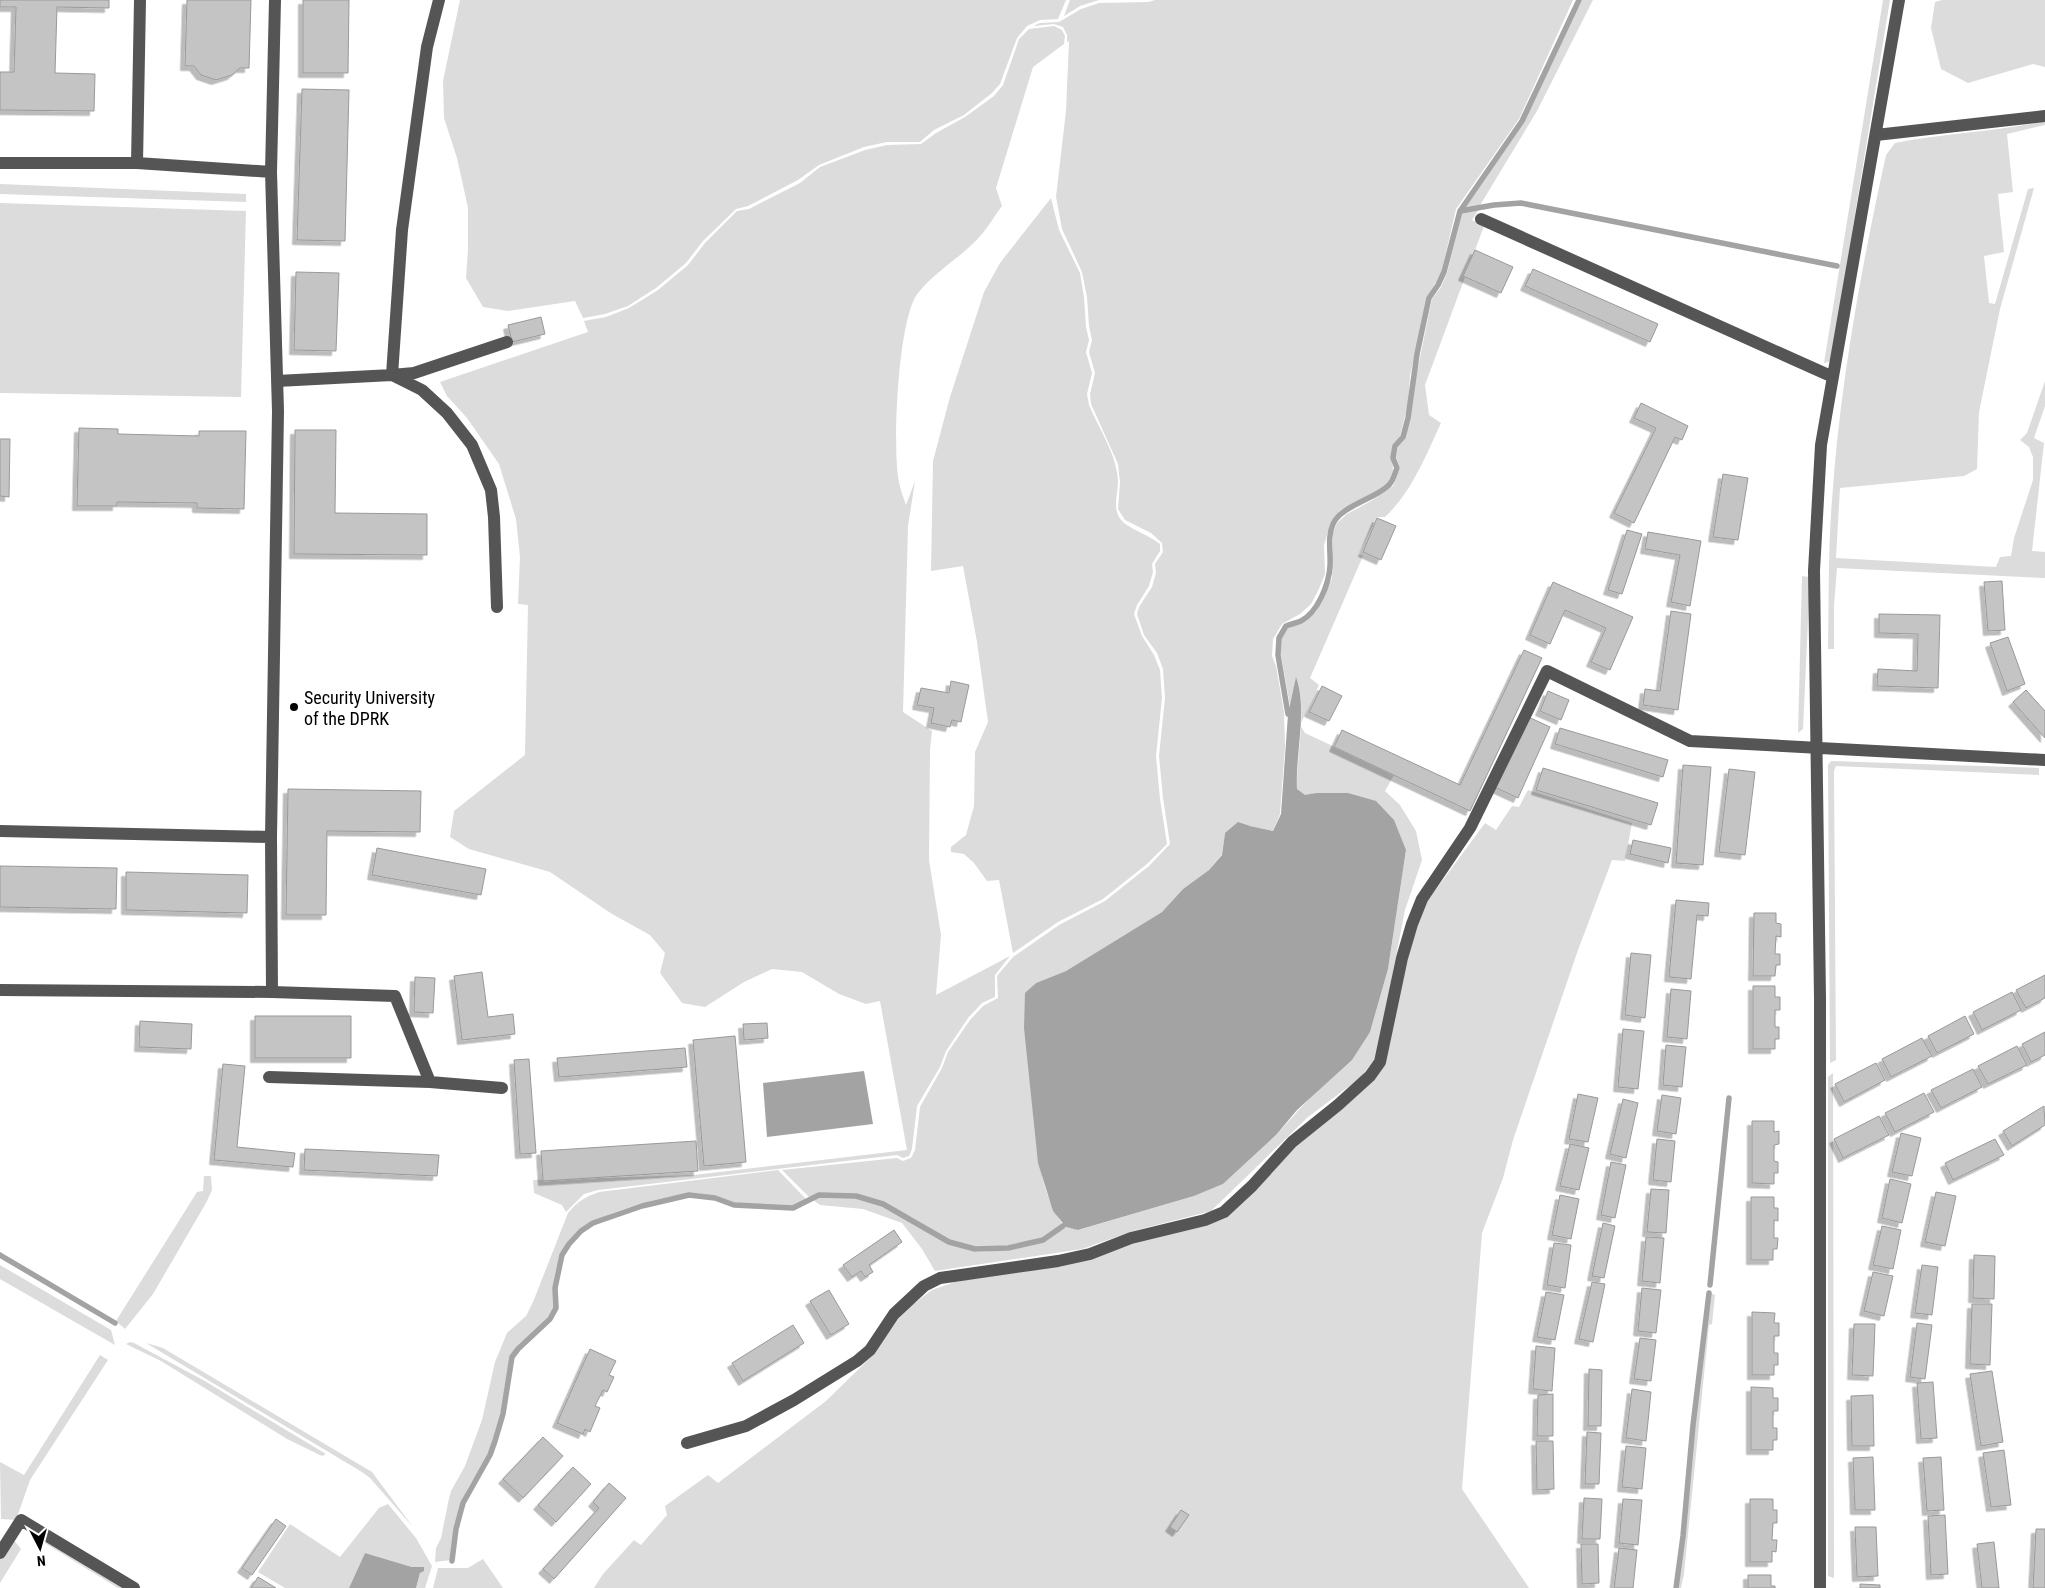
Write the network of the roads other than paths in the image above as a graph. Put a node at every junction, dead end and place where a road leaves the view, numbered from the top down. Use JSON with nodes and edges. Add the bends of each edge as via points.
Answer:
{"nodes":[{"id":1,"x":140,"y":0,"type":"edge"},
{"id":2,"x":276,"y":0,"type":"edge"},
{"id":3,"x":440,"y":0,"type":"edge"},
{"id":4,"x":1899,"y":0,"type":"edge"},
{"id":5,"x":2045,"y":116,"type":"edge"},
{"id":6,"x":1876,"y":135,"type":"junction"},
{"id":7,"x":137,"y":163,"type":"junction"},
{"id":8,"x":0,"y":164,"type":"edge"},
{"id":9,"x":271,"y":172,"type":"junction"},
{"id":10,"x":1482,"y":219,"type":"dead end"},
{"id":11,"x":507,"y":342,"type":"dead end"},
{"id":12,"x":392,"y":375,"type":"junction"},
{"id":13,"x":1833,"y":377,"type":"junction"},
{"id":14,"x":277,"y":381,"type":"junction"},
{"id":15,"x":497,"y":607,"type":"dead end"},
{"id":16,"x":1816,"y":747,"type":"junction"},
{"id":17,"x":2045,"y":760,"type":"edge"},
{"id":18,"x":0,"y":831,"type":"edge"},
{"id":19,"x":271,"y":837,"type":"junction"},
{"id":20,"x":0,"y":990,"type":"edge"},
{"id":21,"x":272,"y":992,"type":"junction"},
{"id":22,"x":269,"y":1077,"type":"dead end"},
{"id":23,"x":430,"y":1082,"type":"junction"},
{"id":24,"x":502,"y":1088,"type":"dead end"},
{"id":25,"x":687,"y":1443,"type":"dead end"},
{"id":26,"x":0,"y":1553,"type":"edge"},
{"id":27,"x":134,"y":1588,"type":"edge"},
{"id":28,"x":1820,"y":1588,"type":"edge"}],
"edges":[{"from":1,"to":7,"type":"street"},
{"from":2,"to":9,"type":"street"},
{"from":3,"to":12,"type":"street","via":[[427,47],[402,230]]},
{"from":4,"to":6,"type":"street"},
{"from":5,"to":6,"type":"street"},
{"from":6,"to":13,"type":"street"},
{"from":7,"to":8,"type":"street"},
{"from":7,"to":9,"type":"street"},
{"from":9,"to":14,"type":"street"},
{"from":10,"to":13,"type":"street"},
{"from":11,"to":12,"type":"street","via":[[414,373]]},
{"from":12,"to":14,"type":"street"},
{"from":12,"to":15,"type":"street","via":[[422,390],[448,413],[472,444],[480,461],[493,501]]},
{"from":13,"to":16,"type":"street","via":[[1822,445],[1814,571]]},
{"from":14,"to":19,"type":"street"},
{"from":16,"to":17,"type":"street"},
{"from":16,"to":25,"type":"street","via":[[1690,741],[1547,671],[1470,828],[1422,899],[1402,958],[1380,1062],[1370,1076],[1292,1142],[1224,1212],[1205,1220],[1131,1238],[1090,1254],[940,1278],[924,1286],[903,1304],[870,1350],[856,1361],[746,1426]]},
{"from":16,"to":28,"type":"street","via":[[1820,998]]},
{"from":18,"to":19,"type":"street"},
{"from":19,"to":21,"type":"street"},
{"from":20,"to":21,"type":"street"},
{"from":21,"to":23,"type":"street","via":[[395,996]]},
{"from":22,"to":23,"type":"street"},
{"from":23,"to":24,"type":"street"},
{"from":26,"to":27,"type":"street","via":[[21,1520]]}]}
